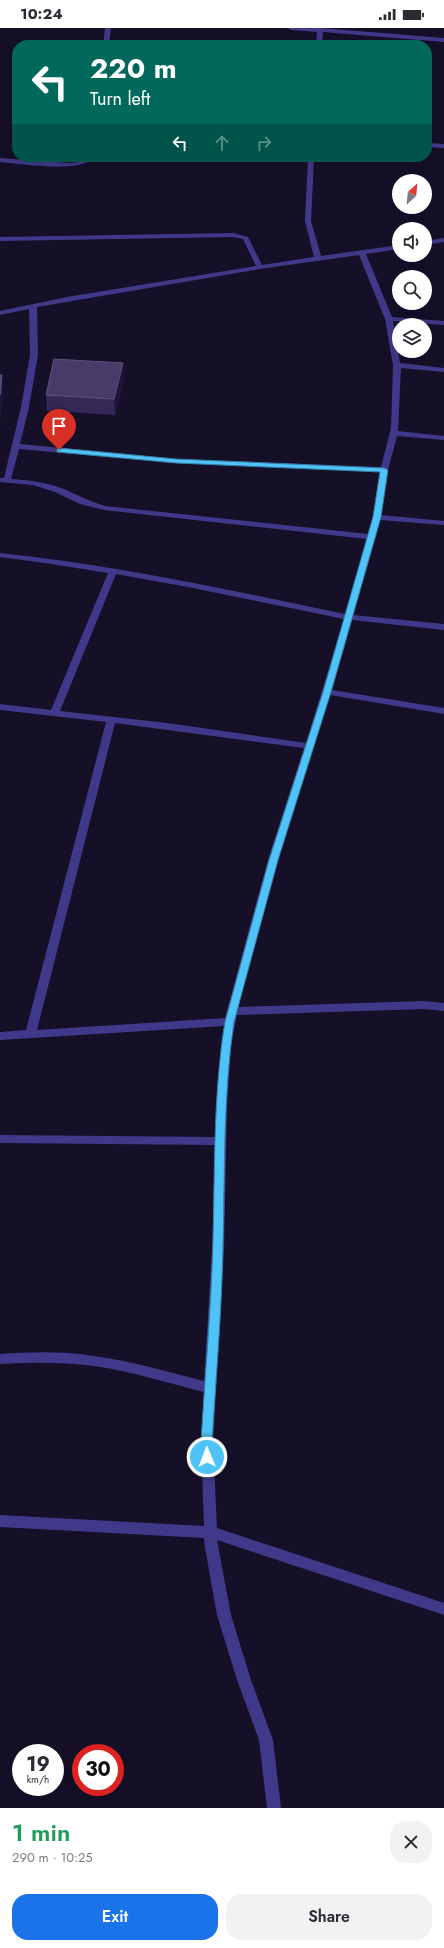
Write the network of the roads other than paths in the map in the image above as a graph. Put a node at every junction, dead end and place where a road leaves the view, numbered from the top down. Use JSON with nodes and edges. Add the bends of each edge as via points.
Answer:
{"nodes":[{"id":1,"x":108,"y":28,"type":"edge"},
{"id":2,"x":291,"y":28,"type":"edge"},
{"id":3,"x":320,"y":30,"type":"junction"},
{"id":4,"x":107,"y":40,"type":"edge"},
{"id":5,"x":319,"y":40,"type":"edge"},
{"id":6,"x":444,"y":40,"type":"edge"},
{"id":7,"x":432,"y":145,"type":"edge"},
{"id":8,"x":444,"y":146,"type":"edge"},
{"id":9,"x":0,"y":160,"type":"edge"},
{"id":10,"x":12,"y":161,"type":"edge"},
{"id":11,"x":28,"y":162,"type":"edge"},
{"id":12,"x":83,"y":162,"type":"edge"},
{"id":13,"x":311,"y":162,"type":"edge"},
{"id":14,"x":0,"y":240,"type":"edge"},
{"id":15,"x":444,"y":240,"type":"edge"},
{"id":16,"x":432,"y":242,"type":"edge"},
{"id":17,"x":392,"y":249,"type":"edge"},
{"id":18,"x":362,"y":253,"type":"junction"},
{"id":19,"x":318,"y":259,"type":"junction"},
{"id":20,"x":260,"y":267,"type":"junction"},
{"id":21,"x":33,"y":306,"type":"junction"},
{"id":22,"x":0,"y":313,"type":"edge"},
{"id":23,"x":389,"y":319,"type":"junction"},
{"id":24,"x":444,"y":322,"type":"edge"},
{"id":25,"x":397,"y":365,"type":"junction"},
{"id":26,"x":444,"y":370,"type":"edge"},
{"id":27,"x":394,"y":433,"type":"junction"},
{"id":28,"x":444,"y":438,"type":"edge"},
{"id":29,"x":15,"y":446,"type":"junction"},
{"id":30,"x":384,"y":470,"type":"junction"},
{"id":31,"x":3,"y":480,"type":"edge"},
{"id":32,"x":377,"y":517,"type":"junction"},
{"id":33,"x":444,"y":523,"type":"edge"},
{"id":34,"x":371,"y":536,"type":"junction"},
{"id":35,"x":0,"y":555,"type":"edge"},
{"id":36,"x":113,"y":571,"type":"junction"},
{"id":37,"x":348,"y":617,"type":"junction"},
{"id":38,"x":444,"y":628,"type":"edge"},
{"id":39,"x":327,"y":692,"type":"junction"},
{"id":40,"x":0,"y":706,"type":"edge"},
{"id":41,"x":444,"y":711,"type":"edge"},
{"id":42,"x":54,"y":714,"type":"junction"},
{"id":43,"x":110,"y":720,"type":"junction"},
{"id":44,"x":309,"y":746,"type":"junction"},
{"id":45,"x":444,"y":1007,"type":"edge"},
{"id":46,"x":231,"y":1017,"type":"junction"},
{"id":47,"x":30,"y":1035,"type":"junction"},
{"id":48,"x":0,"y":1036,"type":"edge"},
{"id":49,"x":0,"y":1139,"type":"edge"},
{"id":50,"x":221,"y":1141,"type":"junction"},
{"id":51,"x":0,"y":1359,"type":"edge"},
{"id":52,"x":210,"y":1388,"type":"junction"},
{"id":53,"x":0,"y":1521,"type":"edge"},
{"id":54,"x":210,"y":1532,"type":"junction"},
{"id":55,"x":444,"y":1608,"type":"edge"},
{"id":56,"x":274,"y":1808,"type":"edge"}],
"edges":[{"from":1,"to":4,"type":"street"},
{"from":2,"to":3,"type":"street"},
{"from":3,"to":5,"type":"street"},
{"from":3,"to":6,"type":"street"},
{"from":7,"to":8,"type":"street"},
{"from":9,"to":10,"type":"street"},
{"from":11,"to":12,"type":"street","via":[[69,165]]},
{"from":13,"to":19,"type":"street","via":[[308,221]]},
{"from":14,"to":20,"type":"street","via":[[233,235],[246,238]]},
{"from":15,"to":16,"type":"street"},
{"from":17,"to":18,"type":"street"},
{"from":18,"to":19,"type":"street"},
{"from":18,"to":23,"type":"street"},
{"from":19,"to":20,"type":"street"},
{"from":20,"to":21,"type":"street"},
{"from":21,"to":22,"type":"street"},
{"from":21,"to":29,"type":"street","via":[[34,355]]},
{"from":23,"to":24,"type":"street"},
{"from":23,"to":25,"type":"street"},
{"from":25,"to":26,"type":"street"},
{"from":25,"to":27,"type":"street"},
{"from":27,"to":28,"type":"street"},
{"from":27,"to":30,"type":"street"},
{"from":29,"to":30,"type":"street","via":[[176,461]]},
{"from":29,"to":31,"type":"street"},
{"from":30,"to":32,"type":"street"},
{"from":31,"to":34,"type":"street","via":[[34,483],[104,508]]},
{"from":32,"to":33,"type":"street"},
{"from":32,"to":34,"type":"street"},
{"from":34,"to":37,"type":"street"},
{"from":35,"to":36,"type":"street"},
{"from":36,"to":37,"type":"street"},
{"from":36,"to":42,"type":"street"},
{"from":37,"to":38,"type":"street"},
{"from":37,"to":39,"type":"street"},
{"from":39,"to":41,"type":"street"},
{"from":39,"to":44,"type":"street"},
{"from":40,"to":42,"type":"street"},
{"from":42,"to":43,"type":"street"},
{"from":43,"to":44,"type":"street"},
{"from":43,"to":47,"type":"street"},
{"from":44,"to":46,"type":"street","via":[[273,860]]},
{"from":45,"to":46,"type":"street","via":[[424,1005]]},
{"from":46,"to":47,"type":"street"},
{"from":46,"to":50,"type":"street","via":[[226,1044]]},
{"from":47,"to":48,"type":"street"},
{"from":49,"to":50,"type":"street"},
{"from":50,"to":52,"type":"street"},
{"from":51,"to":52,"type":"street","via":[[28,1356],[78,1358]]},
{"from":52,"to":54,"type":"street","via":[[206,1442]]},
{"from":53,"to":54,"type":"street"},
{"from":54,"to":55,"type":"street"},
{"from":54,"to":56,"type":"street","via":[[224,1615],[266,1740]]}]}
